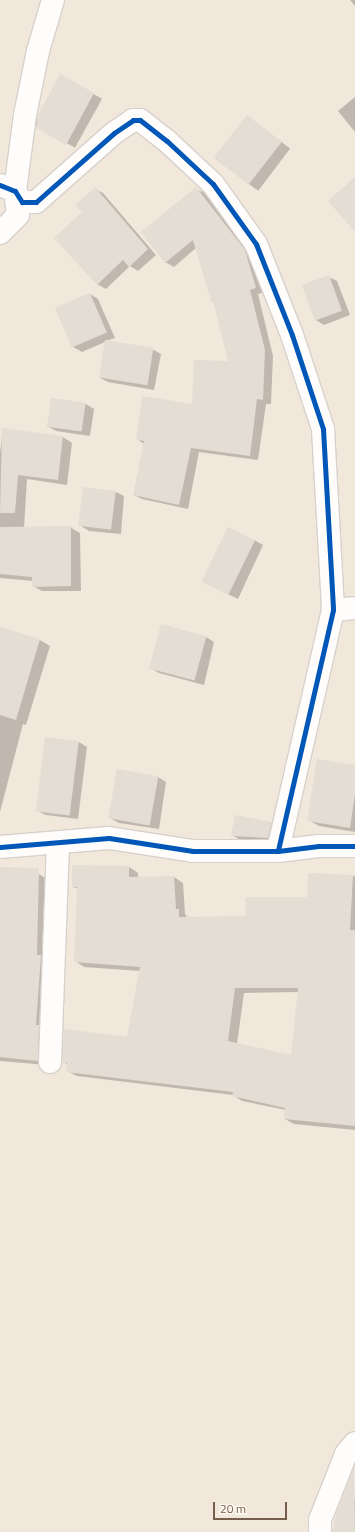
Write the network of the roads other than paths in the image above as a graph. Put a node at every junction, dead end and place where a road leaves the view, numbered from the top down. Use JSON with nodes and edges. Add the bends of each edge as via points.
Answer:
{"nodes":[{"id":1,"x":53,"y":0,"type":"edge"},
{"id":2,"x":7,"y":188,"type":"edge"},
{"id":3,"x":0,"y":233,"type":"edge"},
{"id":4,"x":355,"y":608,"type":"edge"},
{"id":5,"x":333,"y":610,"type":"junction"},
{"id":6,"x":58,"y":843,"type":"junction"},
{"id":7,"x":355,"y":846,"type":"edge"},
{"id":8,"x":0,"y":847,"type":"edge"},
{"id":9,"x":278,"y":851,"type":"junction"},
{"id":10,"x":50,"y":1062,"type":"dead end"},
{"id":11,"x":355,"y":1443,"type":"edge"},
{"id":12,"x":320,"y":1532,"type":"edge"}],
"edges":[{"from":1,"to":2,"type":"street"},
{"from":2,"to":3,"type":"street","via":[[18,215]]},
{"from":2,"to":5,"type":"street","via":[[22,202],[36,202],[114,133],[133,120],[140,120],[167,141],[213,184],[256,244],[292,335],[323,429]]},
{"from":4,"to":5,"type":"street"},
{"from":5,"to":9,"type":"street"},
{"from":6,"to":8,"type":"street"},
{"from":6,"to":9,"type":"street","via":[[109,838],[193,851]]},
{"from":6,"to":10,"type":"street"},
{"from":7,"to":9,"type":"street","via":[[318,846]]},
{"from":11,"to":12,"type":"street","via":[[346,1454],[320,1520]]}]}
